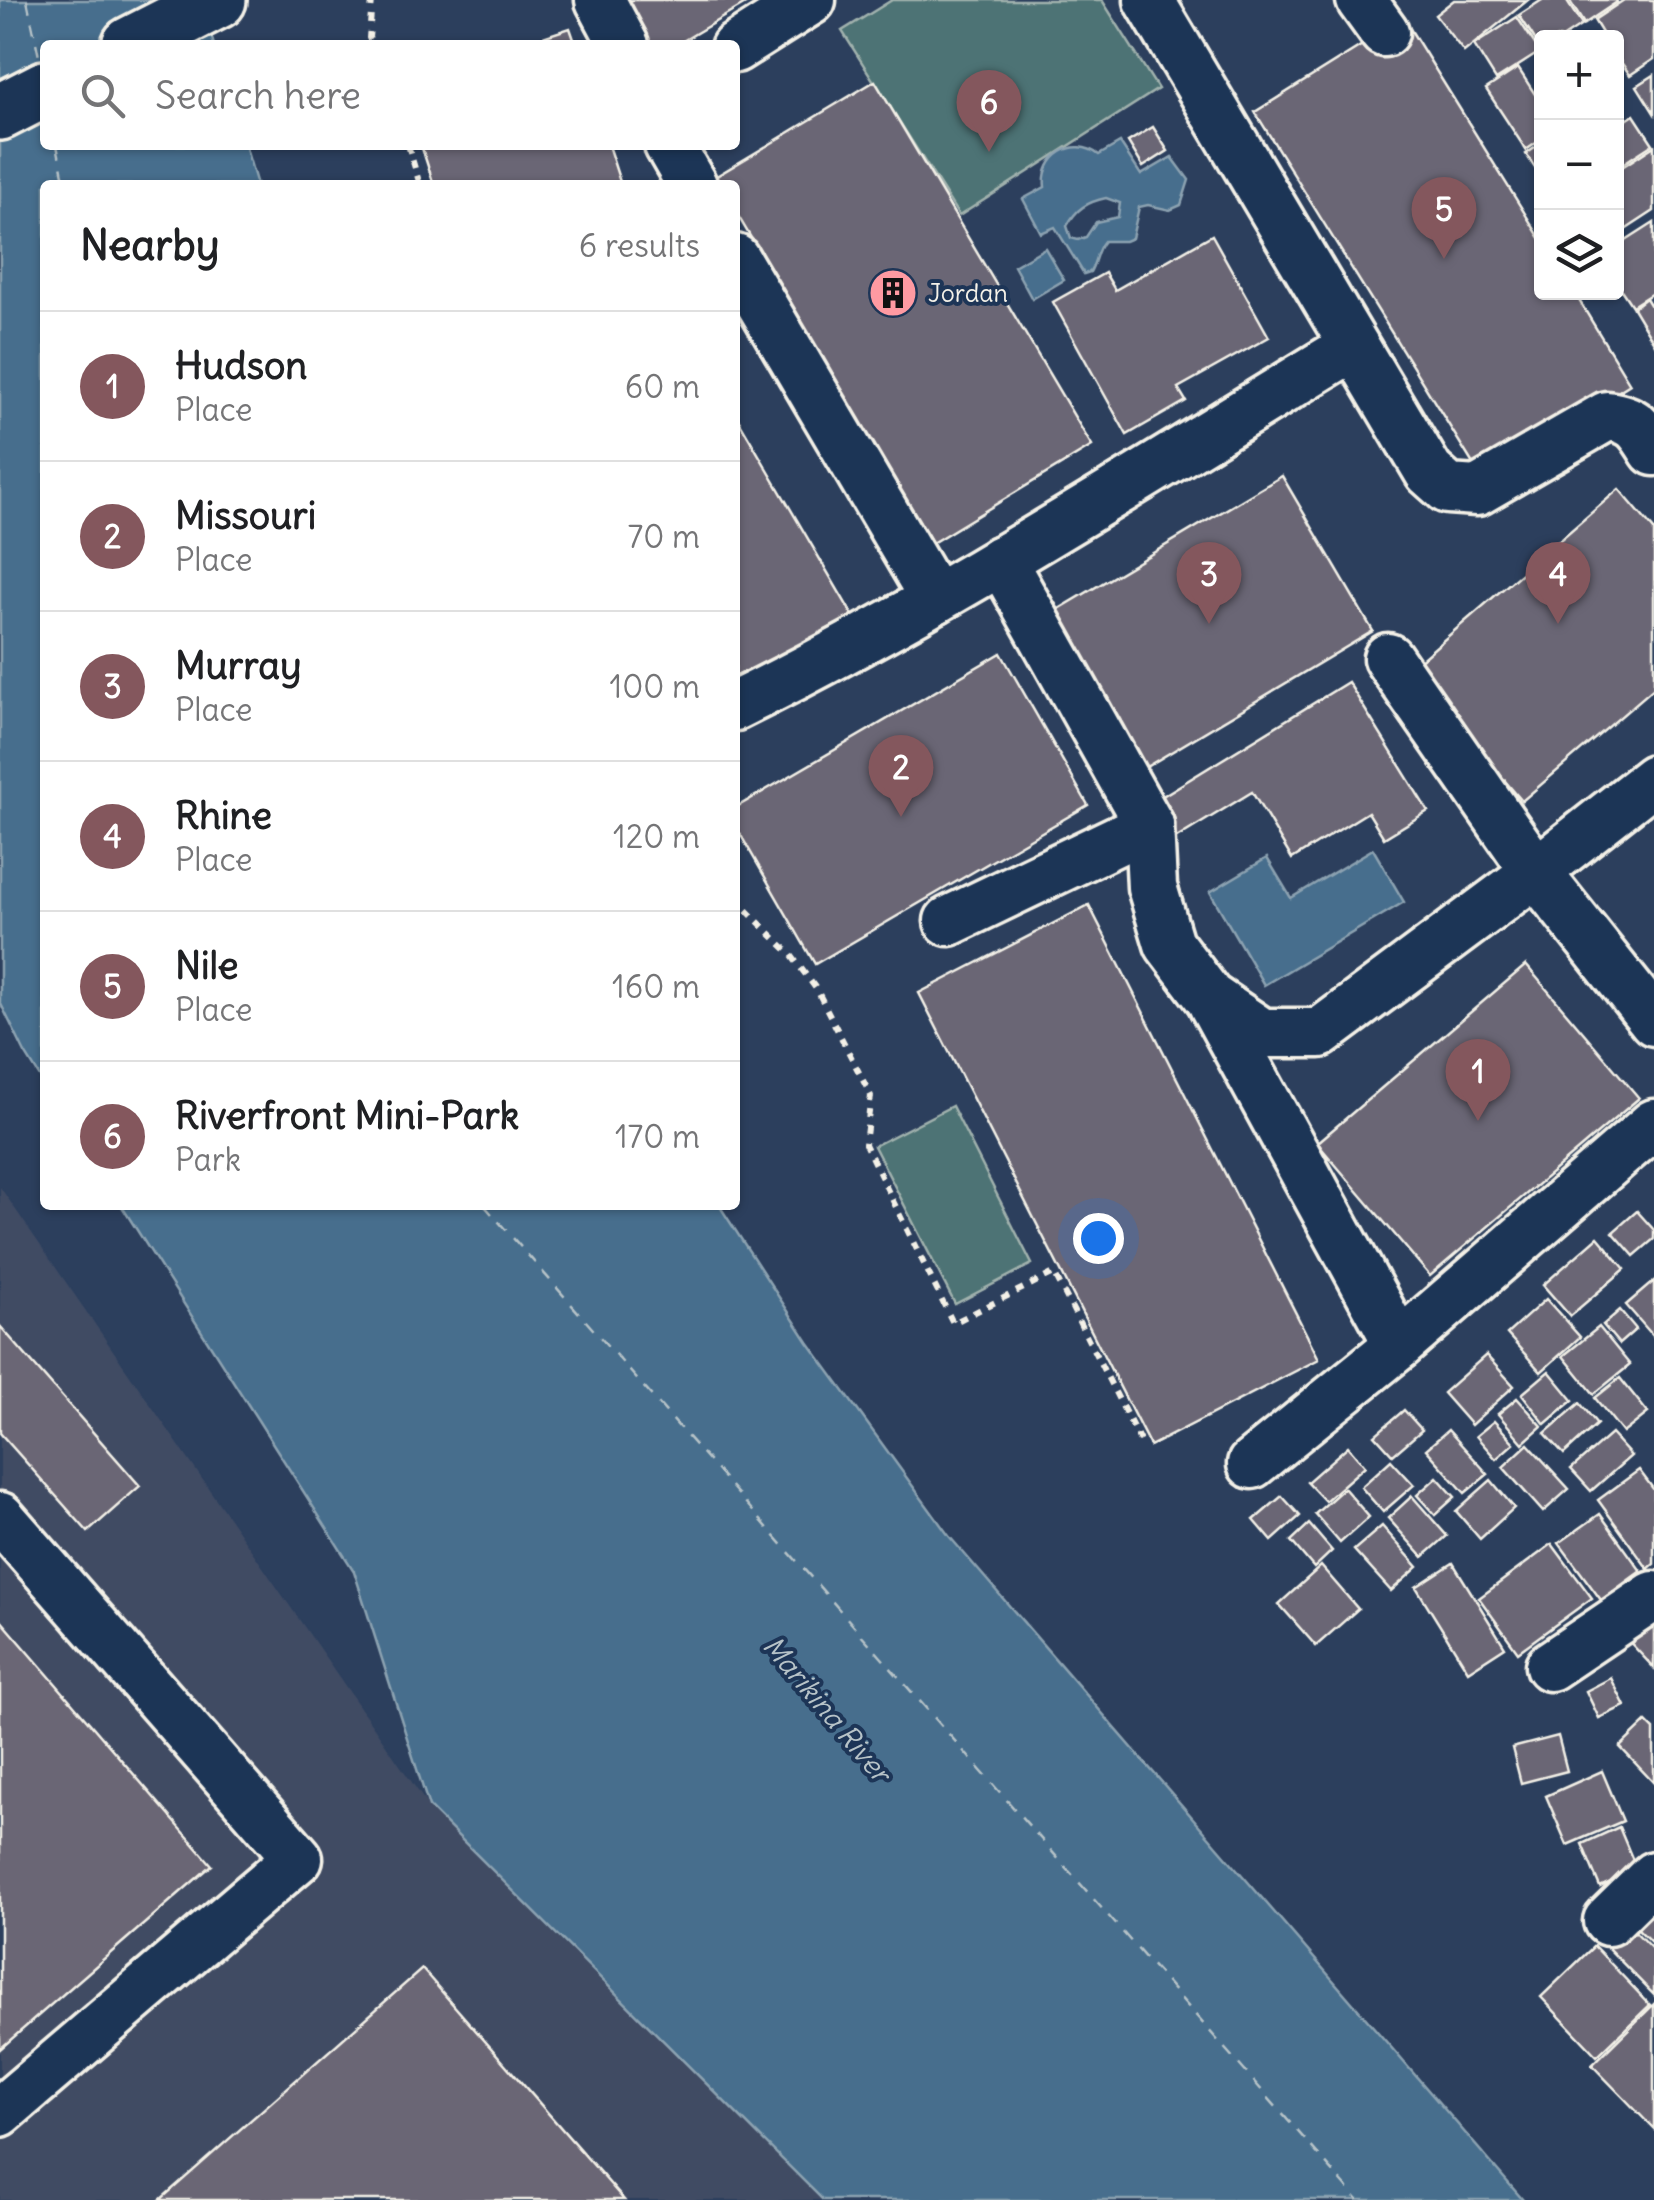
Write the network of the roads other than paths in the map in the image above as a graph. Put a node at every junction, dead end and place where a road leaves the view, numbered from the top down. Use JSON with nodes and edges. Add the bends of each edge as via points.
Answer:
{"nodes":[{"id":1,"x":218,"y":0,"type":"edge"},
{"id":2,"x":600,"y":0,"type":"edge"},
{"id":3,"x":811,"y":0,"type":"edge"},
{"id":4,"x":1172,"y":10,"type":"edge"},
{"id":5,"x":140,"y":40,"type":"edge"},
{"id":6,"x":621,"y":40,"type":"edge"},
{"id":7,"x":740,"y":45,"type":"edge"},
{"id":8,"x":40,"y":91,"type":"edge"},
{"id":9,"x":0,"y":112,"type":"edge"},
{"id":10,"x":671,"y":150,"type":"edge"},
{"id":11,"x":689,"y":180,"type":"edge"},
{"id":12,"x":740,"y":267,"type":"edge"},
{"id":13,"x":1352,"y":347,"type":"junction"},
{"id":14,"x":1654,"y":451,"type":"edge"},
{"id":15,"x":1001,"y":560,"type":"junction"},
{"id":16,"x":935,"y":598,"type":"junction"},
{"id":17,"x":1388,"y":658,"type":"dead end"},
{"id":18,"x":740,"y":704,"type":"edge"},
{"id":19,"x":1654,"y":779,"type":"edge"},
{"id":20,"x":1149,"y":825,"type":"junction"},
{"id":21,"x":1536,"y":872,"type":"junction"},
{"id":22,"x":950,"y":922,"type":"dead end"},
{"id":23,"x":1209,"y":997,"type":"junction"},
{"id":24,"x":1654,"y":1022,"type":"edge"},
{"id":25,"x":1654,"y":1124,"type":"edge"},
{"id":26,"x":1399,"y":1345,"type":"junction"},
{"id":27,"x":1252,"y":1464,"type":"dead end"},
{"id":28,"x":0,"y":1517,"type":"edge"},
{"id":29,"x":1654,"y":1596,"type":"edge"},
{"id":30,"x":1550,"y":1666,"type":"dead end"},
{"id":31,"x":1654,"y":1876,"type":"edge"},
{"id":32,"x":1608,"y":1921,"type":"dead end"},
{"id":33,"x":0,"y":2112,"type":"edge"}],
"edges":[{"from":1,"to":5,"type":"main road"},
{"from":2,"to":6,"type":"street"},
{"from":3,"to":7,"type":"street"},
{"from":4,"to":13,"type":"street"},
{"from":8,"to":9,"type":"main road"},
{"from":10,"to":11,"type":"street"},
{"from":12,"to":16,"type":"street"},
{"from":13,"to":14,"type":"street","via":[[1429,472],[1448,489],[1477,491],[1607,416],[1627,418]]},
{"from":13,"to":15,"type":"street"},
{"from":15,"to":16,"type":"street"},
{"from":15,"to":20,"type":"street"},
{"from":16,"to":18,"type":"street"},
{"from":17,"to":21,"type":"street"},
{"from":19,"to":21,"type":"street"},
{"from":20,"to":22,"type":"street"},
{"from":20,"to":23,"type":"street","via":[[1152,887],[1169,944]]},
{"from":21,"to":23,"type":"street","via":[[1320,1033],[1262,1033]]},
{"from":21,"to":24,"type":"street"},
{"from":23,"to":26,"type":"street"},
{"from":25,"to":26,"type":"street"},
{"from":26,"to":27,"type":"street"},
{"from":28,"to":33,"type":"street","via":[[298,1858]]},
{"from":29,"to":30,"type":"street"},
{"from":31,"to":32,"type":"street"}]}
